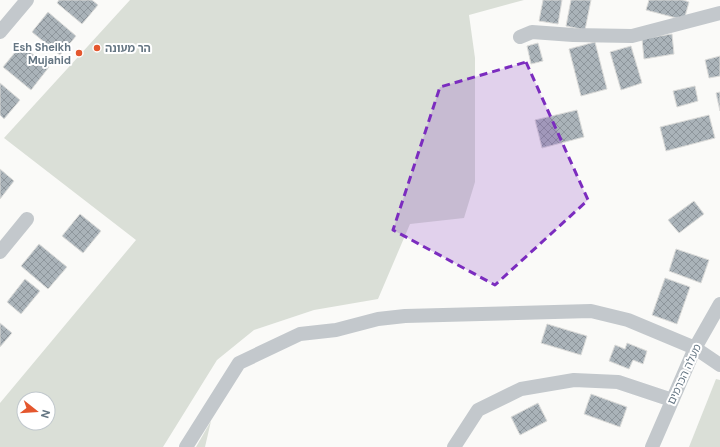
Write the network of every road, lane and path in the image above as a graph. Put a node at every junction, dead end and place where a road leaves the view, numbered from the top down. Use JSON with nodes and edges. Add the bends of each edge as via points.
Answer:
{"nodes":[{"id":1,"x":27,"y":0,"type":"edge"},
{"id":2,"x":720,"y":13,"type":"edge"},
{"id":3,"x":0,"y":32,"type":"edge"},
{"id":4,"x":520,"y":37,"type":"dead end"},
{"id":5,"x":28,"y":219,"type":"dead end"},
{"id":6,"x":0,"y":252,"type":"edge"},
{"id":7,"x":720,"y":304,"type":"edge"},
{"id":8,"x":695,"y":348,"type":"junction"},
{"id":9,"x":720,"y":365,"type":"edge"},
{"id":10,"x":672,"y":400,"type":"junction"},
{"id":11,"x":186,"y":447,"type":"edge"},
{"id":12,"x":454,"y":447,"type":"edge"},
{"id":13,"x":652,"y":447,"type":"edge"}],
"edges":[{"from":1,"to":3,"type":"street"},
{"from":2,"to":4,"type":"street","via":[[632,36],[532,32]]},
{"from":5,"to":6,"type":"street"},
{"from":7,"to":8,"type":"street","name":"מעלה הכרמים"},
{"from":8,"to":9,"type":"street"},
{"from":8,"to":10,"type":"street","name":"מעלה הכרמים"},
{"from":8,"to":11,"type":"street","via":[[628,320],[592,311],[405,316],[378,319],[336,330],[300,334],[239,363]]},
{"from":10,"to":12,"type":"street","via":[[618,382],[574,380],[521,389],[478,410]]},
{"from":10,"to":13,"type":"street","name":"מעלה הכרמים"}]}
